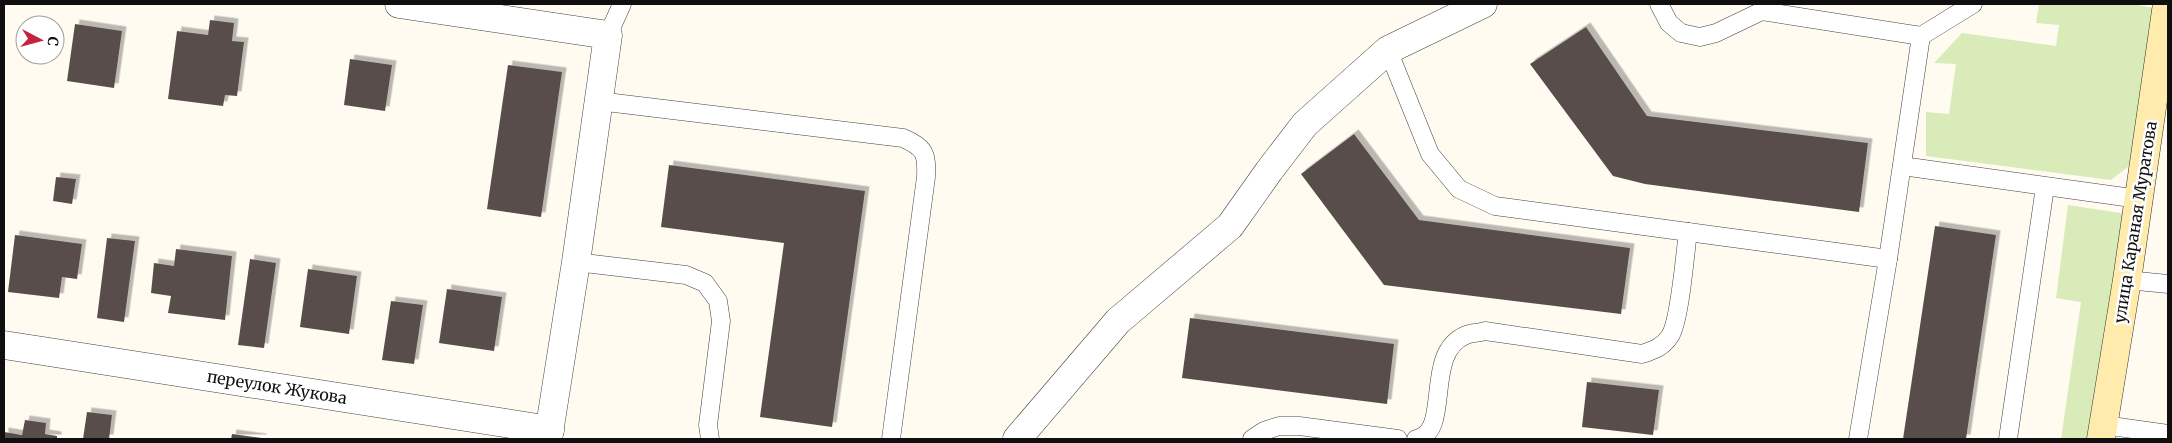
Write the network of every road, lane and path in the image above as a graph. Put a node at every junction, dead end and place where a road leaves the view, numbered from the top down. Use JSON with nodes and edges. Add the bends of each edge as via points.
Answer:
{"nodes":[{"id":1,"x":399,"y":4,"type":"edge"},
{"id":2,"x":622,"y":4,"type":"edge"},
{"id":3,"x":1484,"y":4,"type":"edge"},
{"id":4,"x":1659,"y":4,"type":"edge"},
{"id":5,"x":1974,"y":4,"type":"edge"},
{"id":6,"x":2167,"y":4,"type":"edge"},
{"id":7,"x":608,"y":35,"type":"junction"},
{"id":8,"x":1921,"y":36,"type":"junction"},
{"id":9,"x":1388,"y":50,"type":"junction"},
{"id":10,"x":598,"y":101,"type":"junction"},
{"id":11,"x":1902,"y":166,"type":"junction"},
{"id":12,"x":2045,"y":187,"type":"junction"},
{"id":13,"x":2139,"y":199,"type":"junction"},
{"id":14,"x":1688,"y":232,"type":"junction"},
{"id":15,"x":1888,"y":259,"type":"junction"},
{"id":16,"x":576,"y":262,"type":"junction"},
{"id":17,"x":2127,"y":280,"type":"junction"},
{"id":18,"x":2168,"y":284,"type":"edge"},
{"id":19,"x":4,"y":345,"type":"edge"},
{"id":20,"x":2103,"y":432,"type":"edge"},
{"id":21,"x":549,"y":434,"type":"edge"},
{"id":22,"x":2168,"y":434,"type":"edge"},
{"id":23,"x":1023,"y":438,"type":"edge"},
{"id":24,"x":710,"y":439,"type":"edge"},
{"id":25,"x":891,"y":439,"type":"edge"},
{"id":26,"x":1252,"y":439,"type":"edge"},
{"id":27,"x":1398,"y":439,"type":"edge"},
{"id":28,"x":1416,"y":439,"type":"edge"},
{"id":29,"x":1858,"y":439,"type":"edge"},
{"id":30,"x":2008,"y":439,"type":"edge"}],
"edges":[{"from":1,"to":7,"type":"street"},
{"from":2,"to":7,"type":"lane"},
{"from":3,"to":9,"type":"street"},
{"from":4,"to":8,"type":"lane","via":[[1668,24],[1681,32],[1700,37],[1762,11]]},
{"from":5,"to":8,"type":"lane"},
{"from":6,"to":13,"type":"street","name":"улица Караная Муратова"},
{"from":7,"to":10,"type":"street"},
{"from":8,"to":11,"type":"lane"},
{"from":9,"to":14,"type":"lane","via":[[1430,154],[1459,189],[1495,206]]},
{"from":9,"to":23,"type":"street","via":[[1305,124],[1230,226],[1118,322]]},
{"from":10,"to":16,"type":"street"},
{"from":10,"to":25,"type":"lane","via":[[903,138],[919,145],[927,160],[926,178]]},
{"from":11,"to":12,"type":"lane"},
{"from":11,"to":15,"type":"lane"},
{"from":12,"to":13,"type":"lane"},
{"from":12,"to":30,"type":"lane"},
{"from":13,"to":17,"type":"street","name":"улица Караная Муратова"},
{"from":14,"to":15,"type":"lane"},
{"from":14,"to":28,"type":"lane","via":[[1676,316],[1671,335],[1660,348],[1642,354],[1485,332],[1466,335],[1451,345],[1442,361],[1435,419],[1430,431]]},
{"from":15,"to":29,"type":"lane"},
{"from":16,"to":21,"type":"street"},
{"from":16,"to":24,"type":"lane","via":[[686,275],[705,283],[718,301],[721,321],[708,425]]},
{"from":17,"to":18,"type":"lane"},
{"from":17,"to":20,"type":"street","name":"улица Караная Муратова"},
{"from":19,"to":21,"type":"street","name":"переулок Жукова"},
{"from":20,"to":22,"type":"lane"},
{"from":26,"to":27,"type":"lane","via":[[1279,426]]}]}
